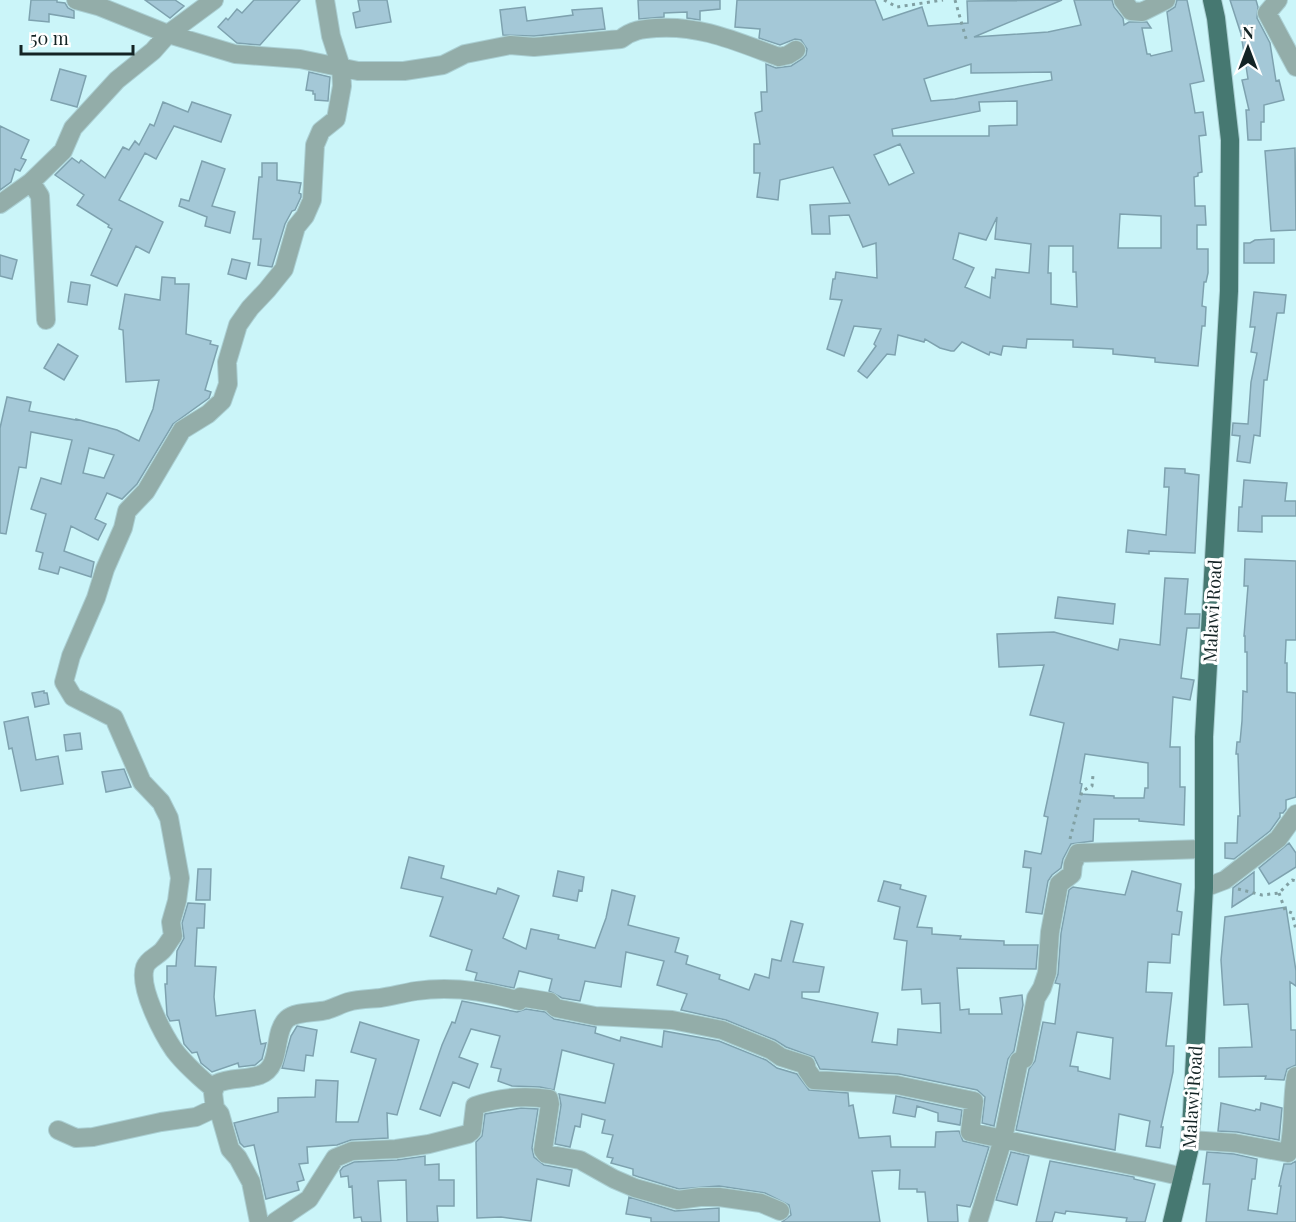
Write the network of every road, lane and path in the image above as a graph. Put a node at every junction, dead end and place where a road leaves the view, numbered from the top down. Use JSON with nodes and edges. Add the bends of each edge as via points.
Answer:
{"nodes":[{"id":1,"x":76,"y":0,"type":"edge"},
{"id":2,"x":214,"y":0,"type":"edge"},
{"id":3,"x":325,"y":0,"type":"edge"},
{"id":4,"x":884,"y":0,"type":"edge"},
{"id":5,"x":943,"y":0,"type":"edge"},
{"id":6,"x":955,"y":0,"type":"edge"},
{"id":7,"x":1123,"y":0,"type":"edge"},
{"id":8,"x":1166,"y":0,"type":"edge"},
{"id":9,"x":1212,"y":0,"type":"edge"},
{"id":10,"x":1278,"y":0,"type":"edge"},
{"id":11,"x":168,"y":34,"type":"junction"},
{"id":12,"x":967,"y":42,"type":"dead end"},
{"id":13,"x":796,"y":50,"type":"dead end"},
{"id":14,"x":341,"y":67,"type":"junction"},
{"id":15,"x":1296,"y":67,"type":"edge"},
{"id":16,"x":31,"y":182,"type":"junction"},
{"id":17,"x":0,"y":204,"type":"edge"},
{"id":18,"x":46,"y":320,"type":"dead end"},
{"id":19,"x":1093,"y":775,"type":"dead end"},
{"id":20,"x":1296,"y":814,"type":"edge"},
{"id":21,"x":1204,"y":849,"type":"junction"},
{"id":22,"x":1078,"y":853,"type":"junction"},
{"id":23,"x":1225,"y":880,"type":"junction"},
{"id":24,"x":1296,"y":881,"type":"edge"},
{"id":25,"x":1204,"y":888,"type":"junction"},
{"id":26,"x":1279,"y":893,"type":"junction"},
{"id":27,"x":1296,"y":930,"type":"edge"},
{"id":28,"x":1296,"y":1076,"type":"edge"},
{"id":29,"x":214,"y":1089,"type":"junction"},
{"id":30,"x":215,"y":1108,"type":"junction"},
{"id":31,"x":58,"y":1130,"type":"dead end"},
{"id":32,"x":1003,"y":1139,"type":"junction"},
{"id":33,"x":1190,"y":1140,"type":"junction"},
{"id":34,"x":1292,"y":1155,"type":"edge"},
{"id":35,"x":1183,"y":1177,"type":"junction"},
{"id":36,"x":780,"y":1211,"type":"dead end"},
{"id":37,"x":264,"y":1222,"type":"edge"},
{"id":38,"x":978,"y":1222,"type":"edge"},
{"id":39,"x":1172,"y":1222,"type":"edge"}],
"edges":[{"from":1,"to":11,"type":"street"},
{"from":2,"to":11,"type":"street"},
{"from":3,"to":14,"type":"street"},
{"from":4,"to":5,"type":"path","via":[[897,7]]},
{"from":6,"to":12,"type":"path"},
{"from":7,"to":8,"type":"street","via":[[1131,11],[1142,12]]},
{"from":9,"to":21,"type":"main road","name":"Malawi Road","via":[[1230,140],[1229,291],[1204,737]]},
{"from":10,"to":15,"type":"street","via":[[1267,13]]},
{"from":11,"to":14,"type":"street","via":[[234,54]]},
{"from":11,"to":16,"type":"street","via":[[117,80],[73,128],[63,151]]},
{"from":13,"to":14,"type":"street","via":[[779,57],[736,40],[682,27],[640,29],[621,39],[510,45],[465,54],[443,65],[404,71]]},
{"from":14,"to":29,"type":"street","via":[[336,118],[321,132],[315,145],[312,200],[296,227],[284,268],[238,325],[227,362],[228,384],[222,401],[182,430],[146,491],[127,511],[64,682],[73,698],[114,718],[142,782],[161,802],[169,818],[180,878],[171,922],[173,936],[145,969],[146,988],[175,1050]]},
{"from":16,"to":17,"type":"street"},
{"from":16,"to":18,"type":"street","via":[[40,196]]},
{"from":19,"to":22,"type":"path","via":[[1092,786],[1082,791],[1068,851]]},
{"from":20,"to":23,"type":"street","via":[[1278,839]]},
{"from":21,"to":22,"type":"street"},
{"from":21,"to":25,"type":"main road","name":"Malawi Road"},
{"from":22,"to":32,"type":"street","via":[[1072,874],[1059,884],[1047,973],[1036,998],[1024,1059],[1018,1060]]},
{"from":23,"to":25,"type":"street"},
{"from":23,"to":26,"type":"path","via":[[1230,888],[1262,895]]},
{"from":24,"to":26,"type":"path","via":[[1292,880]]},
{"from":25,"to":33,"type":"main road","name":"Malawi Road"},
{"from":26,"to":27,"type":"path","via":[[1285,910],[1292,913]]},
{"from":28,"to":34,"type":"street"},
{"from":29,"to":30,"type":"street"},
{"from":29,"to":32,"type":"street","via":[[225,1079],[261,1074],[269,1068],[282,1027],[294,1015],[418,990],[472,991],[519,1001],[520,997],[550,1002],[556,1008],[595,1016],[672,1020],[722,1030],[807,1065],[814,1080],[917,1088],[974,1101],[970,1132]]},
{"from":30,"to":31,"type":"street","via":[[196,1117],[93,1137],[76,1137]]},
{"from":30,"to":37,"type":"street","via":[[230,1149],[251,1182],[253,1200]]},
{"from":32,"to":35,"type":"street"},
{"from":32,"to":38,"type":"street"},
{"from":33,"to":34,"type":"street","via":[[1235,1143]]},
{"from":33,"to":35,"type":"main road","name":"Malawi Road"},
{"from":35,"to":39,"type":"main road","name":"Malawi Road"},
{"from":36,"to":37,"type":"street","via":[[761,1203],[719,1197],[678,1200],[635,1188],[580,1160],[546,1154],[543,1150],[549,1099],[517,1095],[476,1106],[472,1131],[468,1134],[396,1149],[352,1151],[335,1158],[309,1199]]}]}
